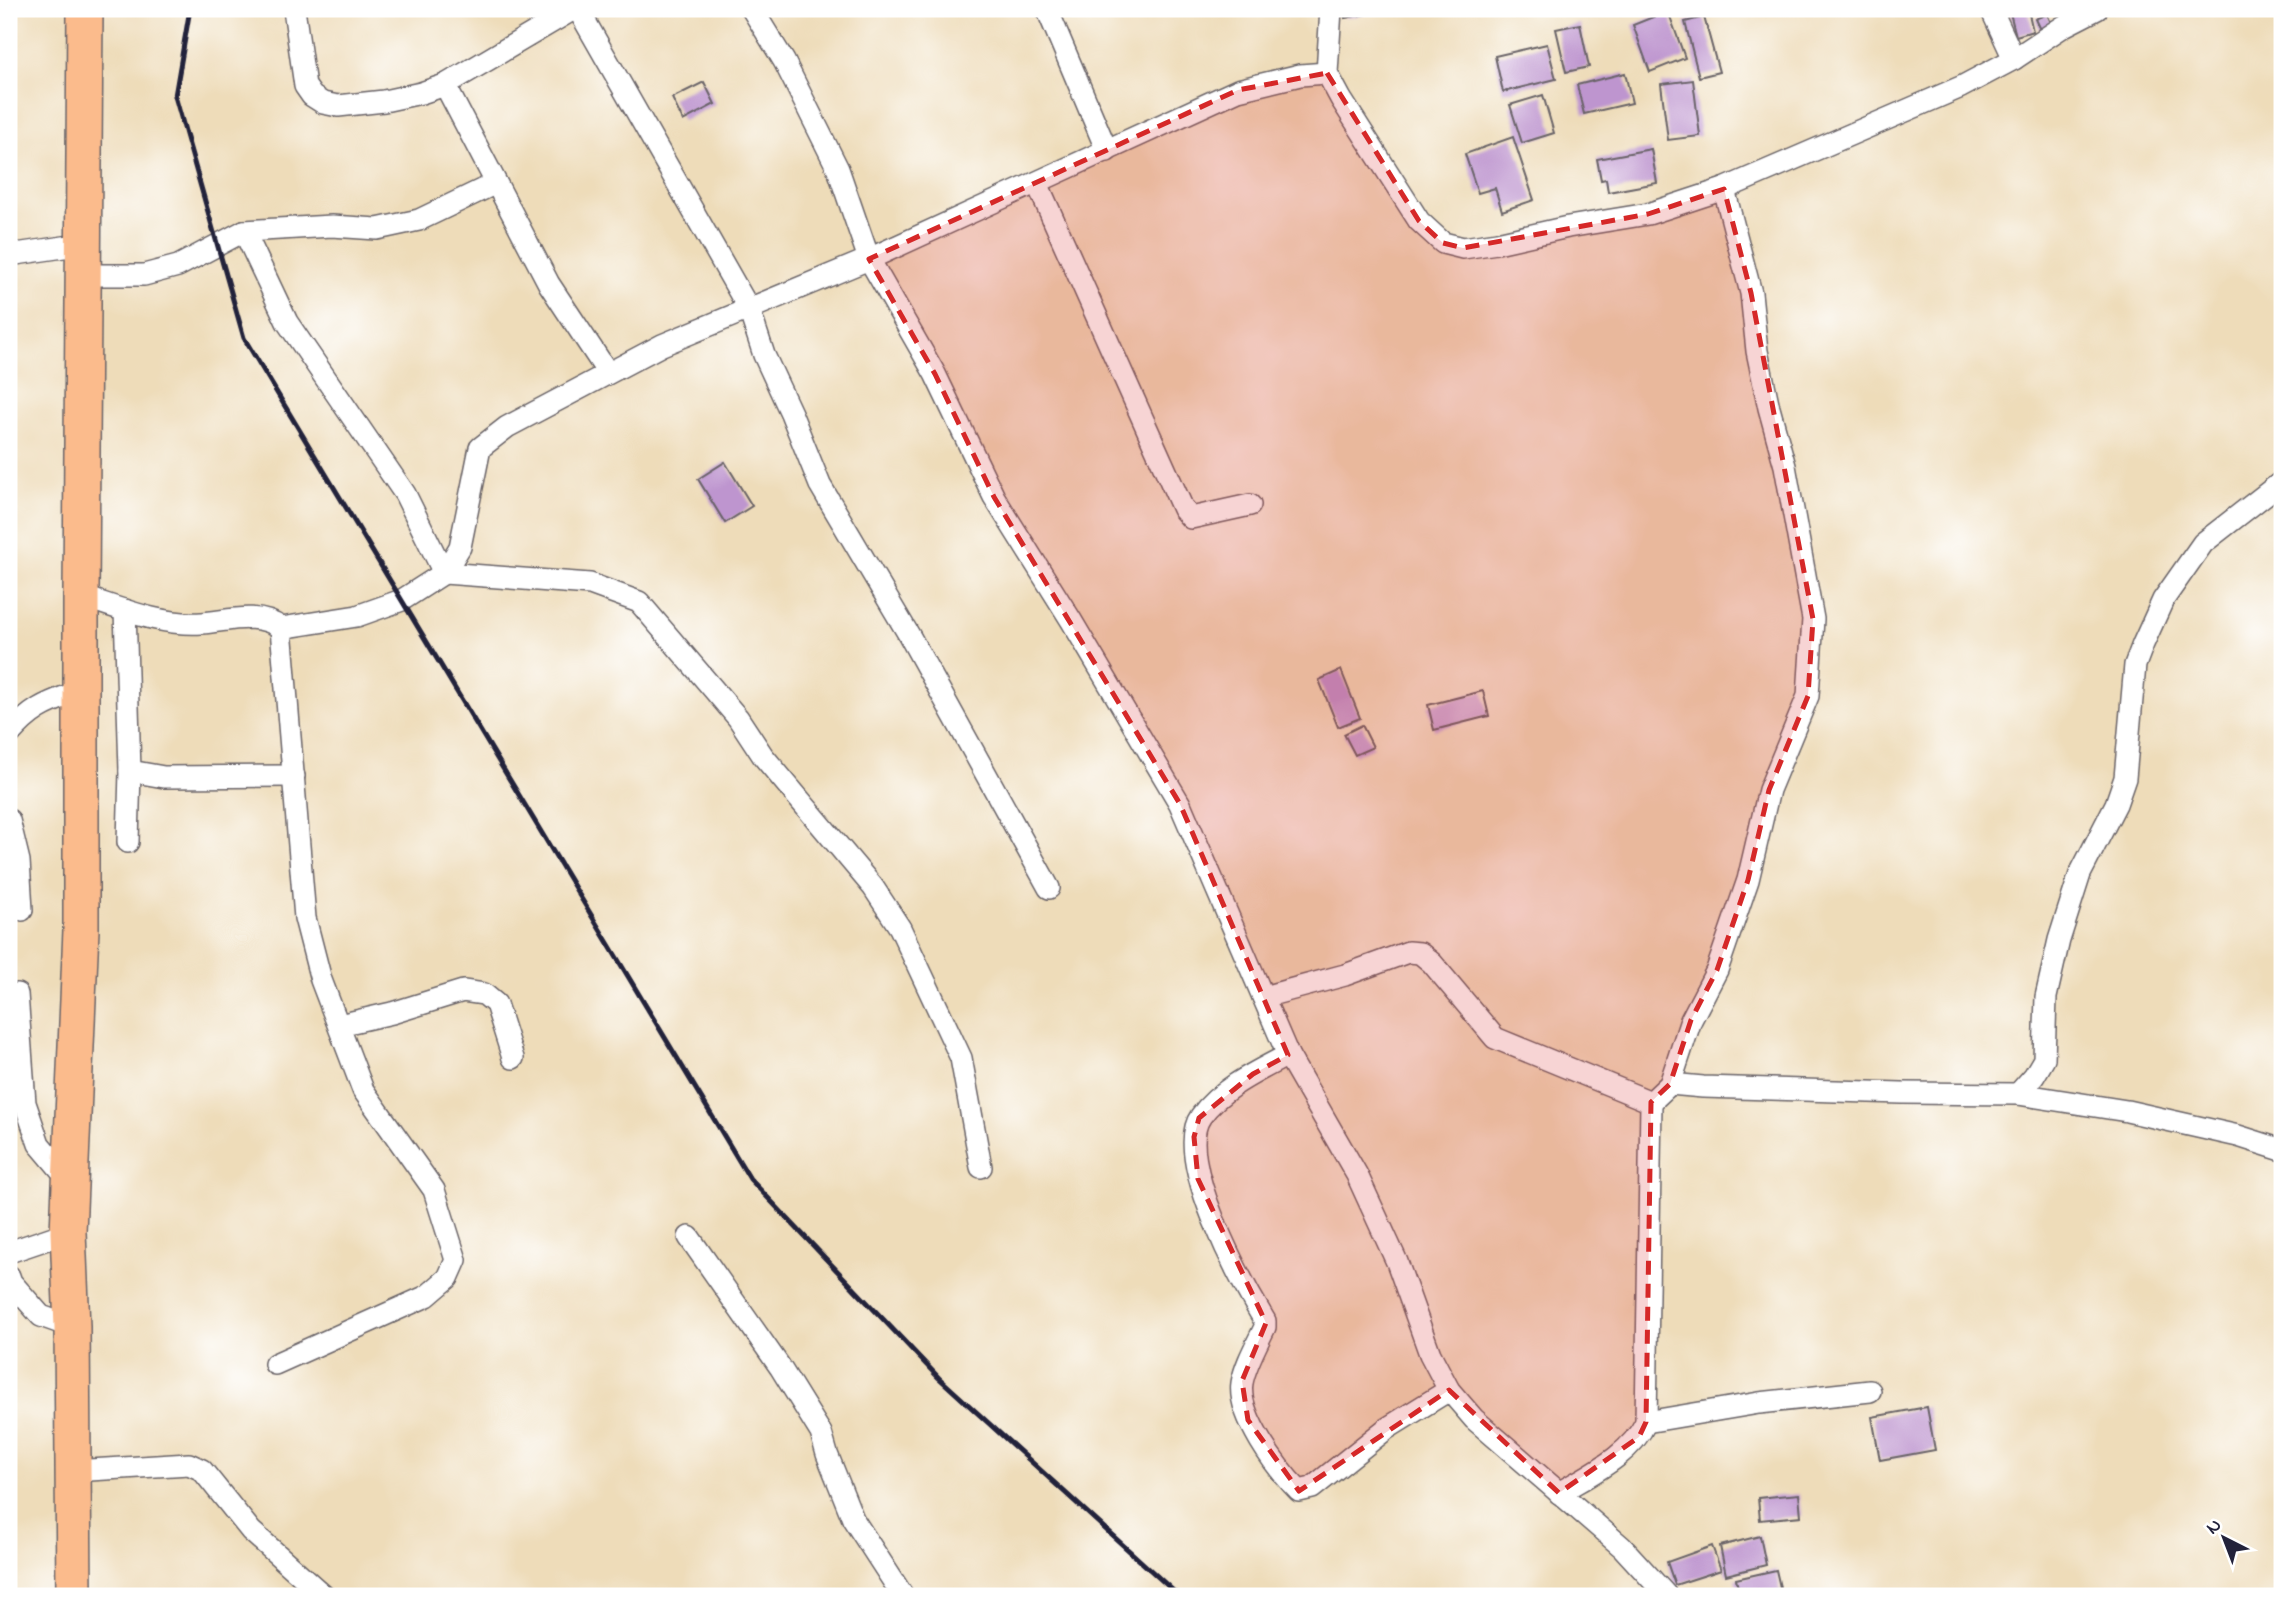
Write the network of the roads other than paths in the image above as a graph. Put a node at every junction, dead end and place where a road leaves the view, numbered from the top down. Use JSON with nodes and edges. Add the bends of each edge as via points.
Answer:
{"nodes":[{"id":1,"x":85,"y":9,"type":"edge"},
{"id":2,"x":294,"y":9,"type":"edge"},
{"id":3,"x":576,"y":9,"type":"edge"},
{"id":4,"x":752,"y":9,"type":"edge"},
{"id":5,"x":1047,"y":9,"type":"edge"},
{"id":6,"x":1331,"y":9,"type":"edge"},
{"id":7,"x":1992,"y":9,"type":"edge"},
{"id":8,"x":2097,"y":9,"type":"edge"},
{"id":9,"x":2014,"y":60,"type":"junction"},
{"id":10,"x":1327,"y":73,"type":"junction"},
{"id":11,"x":445,"y":85,"type":"junction"},
{"id":12,"x":1107,"y":151,"type":"junction"},
{"id":13,"x":496,"y":183,"type":"junction"},
{"id":14,"x":1037,"y":183,"type":"junction"},
{"id":15,"x":1724,"y":189,"type":"junction"},
{"id":16,"x":244,"y":231,"type":"junction"},
{"id":17,"x":9,"y":255,"type":"edge"},
{"id":18,"x":85,"y":259,"type":"junction"},
{"id":19,"x":869,"y":259,"type":"junction"},
{"id":20,"x":749,"y":309,"type":"junction"},
{"id":21,"x":608,"y":373,"type":"junction"},
{"id":22,"x":2280,"y":483,"type":"dead end"},
{"id":23,"x":1250,"y":505,"type":"dead end"},
{"id":24,"x":444,"y":573,"type":"junction"},
{"id":25,"x":81,"y":596,"type":"junction"},
{"id":26,"x":125,"y":610,"type":"junction"},
{"id":27,"x":281,"y":628,"type":"junction"},
{"id":28,"x":82,"y":690,"type":"junction"},
{"id":29,"x":9,"y":735,"type":"edge"},
{"id":30,"x":130,"y":771,"type":"junction"},
{"id":31,"x":294,"y":775,"type":"junction"},
{"id":32,"x":9,"y":820,"type":"edge"},
{"id":33,"x":128,"y":842,"type":"dead end"},
{"id":34,"x":1049,"y":888,"type":"dead end"},
{"id":35,"x":22,"y":910,"type":"dead end"},
{"id":36,"x":17,"y":994,"type":"dead end"},
{"id":37,"x":1263,"y":997,"type":"junction"},
{"id":38,"x":339,"y":1024,"type":"junction"},
{"id":39,"x":1289,"y":1055,"type":"junction"},
{"id":40,"x":513,"y":1058,"type":"dead end"},
{"id":41,"x":1670,"y":1084,"type":"junction"},
{"id":42,"x":2018,"y":1094,"type":"junction"},
{"id":43,"x":1651,"y":1102,"type":"junction"},
{"id":44,"x":2282,"y":1150,"type":"edge"},
{"id":45,"x":981,"y":1167,"type":"dead end"},
{"id":46,"x":71,"y":1182,"type":"junction"},
{"id":47,"x":68,"y":1232,"type":"junction"},
{"id":48,"x":689,"y":1237,"type":"dead end"},
{"id":49,"x":9,"y":1252,"type":"edge"},
{"id":50,"x":9,"y":1276,"type":"edge"},
{"id":51,"x":72,"y":1327,"type":"junction"},
{"id":52,"x":275,"y":1364,"type":"dead end"},
{"id":53,"x":1449,"y":1390,"type":"junction"},
{"id":54,"x":1870,"y":1391,"type":"dead end"},
{"id":55,"x":1646,"y":1422,"type":"junction"},
{"id":56,"x":73,"y":1471,"type":"junction"},
{"id":57,"x":1559,"y":1493,"type":"junction"},
{"id":58,"x":74,"y":1596,"type":"edge"},
{"id":59,"x":324,"y":1596,"type":"edge"},
{"id":60,"x":903,"y":1596,"type":"edge"},
{"id":61,"x":1667,"y":1596,"type":"edge"}],
"edges":[{"from":1,"to":18,"type":"main road"},
{"from":2,"to":11,"type":"street","via":[[305,86],[323,103],[384,101]]},
{"from":3,"to":11,"type":"street"},
{"from":3,"to":20,"type":"street"},
{"from":4,"to":19,"type":"street","via":[[784,61],[838,169]]},
{"from":5,"to":12,"type":"street"},
{"from":6,"to":10,"type":"street"},
{"from":7,"to":9,"type":"street"},
{"from":8,"to":9,"type":"street"},
{"from":9,"to":15,"type":"street"},
{"from":10,"to":12,"type":"street","via":[[1238,90]]},
{"from":10,"to":15,"type":"street","via":[[1419,221],[1443,243],[1462,248],[1648,214]]},
{"from":11,"to":13,"type":"street"},
{"from":12,"to":14,"type":"street"},
{"from":13,"to":16,"type":"street","via":[[419,220],[377,229],[332,226]]},
{"from":13,"to":21,"type":"street","via":[[549,284]]},
{"from":14,"to":19,"type":"street"},
{"from":14,"to":23,"type":"street","via":[[1183,509],[1191,518]]},
{"from":15,"to":41,"type":"street","via":[[1751,293],[1758,351],[1786,466],[1813,619],[1808,696],[1769,790],[1748,880],[1717,970],[1691,1020]]},
{"from":16,"to":18,"type":"street","via":[[178,266],[144,275]]},
{"from":16,"to":24,"type":"street","via":[[287,322],[405,494]]},
{"from":17,"to":18,"type":"street"},
{"from":18,"to":25,"type":"main road"},
{"from":19,"to":20,"type":"street"},
{"from":19,"to":37,"type":"street","via":[[935,374],[994,498],[1180,804]]},
{"from":20,"to":21,"type":"street"},
{"from":20,"to":34,"type":"street","via":[[820,485]]},
{"from":21,"to":24,"type":"street","via":[[507,427],[480,448],[460,547]]},
{"from":22,"to":42,"type":"street","via":[[2203,543],[2163,600],[2143,644],[2135,665],[2125,778],[2080,874],[2059,940],[2046,997],[2044,1059]]},
{"from":24,"to":27,"type":"street","via":[[402,600],[357,616]]},
{"from":24,"to":45,"type":"street","via":[[590,584],[639,602],[738,718],[763,756],[873,887],[900,928],[961,1058]]},
{"from":25,"to":26,"type":"street"},
{"from":25,"to":28,"type":"main road"},
{"from":26,"to":27,"type":"street","via":[[165,621],[269,619]]},
{"from":26,"to":30,"type":"street"},
{"from":27,"to":31,"type":"street"},
{"from":28,"to":29,"type":"street","via":[[40,706]]},
{"from":28,"to":46,"type":"main road","via":[[81,930]]},
{"from":30,"to":31,"type":"street","via":[[164,777]]},
{"from":30,"to":33,"type":"street"},
{"from":31,"to":38,"type":"street","via":[[305,918],[321,980]]},
{"from":32,"to":35,"type":"street","via":[[19,861]]},
{"from":36,"to":46,"type":"street","via":[[25,1103],[38,1144]]},
{"from":37,"to":39,"type":"street"},
{"from":37,"to":43,"type":"street","via":[[1408,952],[1420,953],[1495,1038]]},
{"from":38,"to":40,"type":"street","via":[[463,991],[484,994],[496,1004]]},
{"from":38,"to":52,"type":"street","via":[[363,1090],[434,1190],[456,1260],[448,1278],[427,1296]]},
{"from":39,"to":53,"type":"street","via":[[1357,1175]]},
{"from":39,"to":53,"type":"street","via":[[1218,1098],[1199,1118],[1194,1137],[1198,1179],[1214,1221],[1265,1321],[1242,1381],[1241,1399],[1248,1420],[1299,1491],[1312,1488],[1386,1429]]},
{"from":41,"to":42,"type":"street"},
{"from":41,"to":43,"type":"street"},
{"from":42,"to":44,"type":"street","via":[[2127,1111]]},
{"from":43,"to":55,"type":"street"},
{"from":46,"to":47,"type":"main road"},
{"from":47,"to":49,"type":"street"},
{"from":47,"to":51,"type":"main road"},
{"from":48,"to":60,"type":"street","via":[[821,1433],[853,1520]]},
{"from":50,"to":51,"type":"street","via":[[40,1316]]},
{"from":51,"to":56,"type":"main road"},
{"from":53,"to":57,"type":"street","via":[[1474,1419]]},
{"from":54,"to":55,"type":"street"},
{"from":55,"to":57,"type":"street","via":[[1639,1437],[1609,1463]]},
{"from":56,"to":58,"type":"main road"},
{"from":56,"to":59,"type":"street","via":[[189,1464],[202,1470],[251,1531]]},
{"from":57,"to":61,"type":"street","via":[[1622,1547]]}]}
